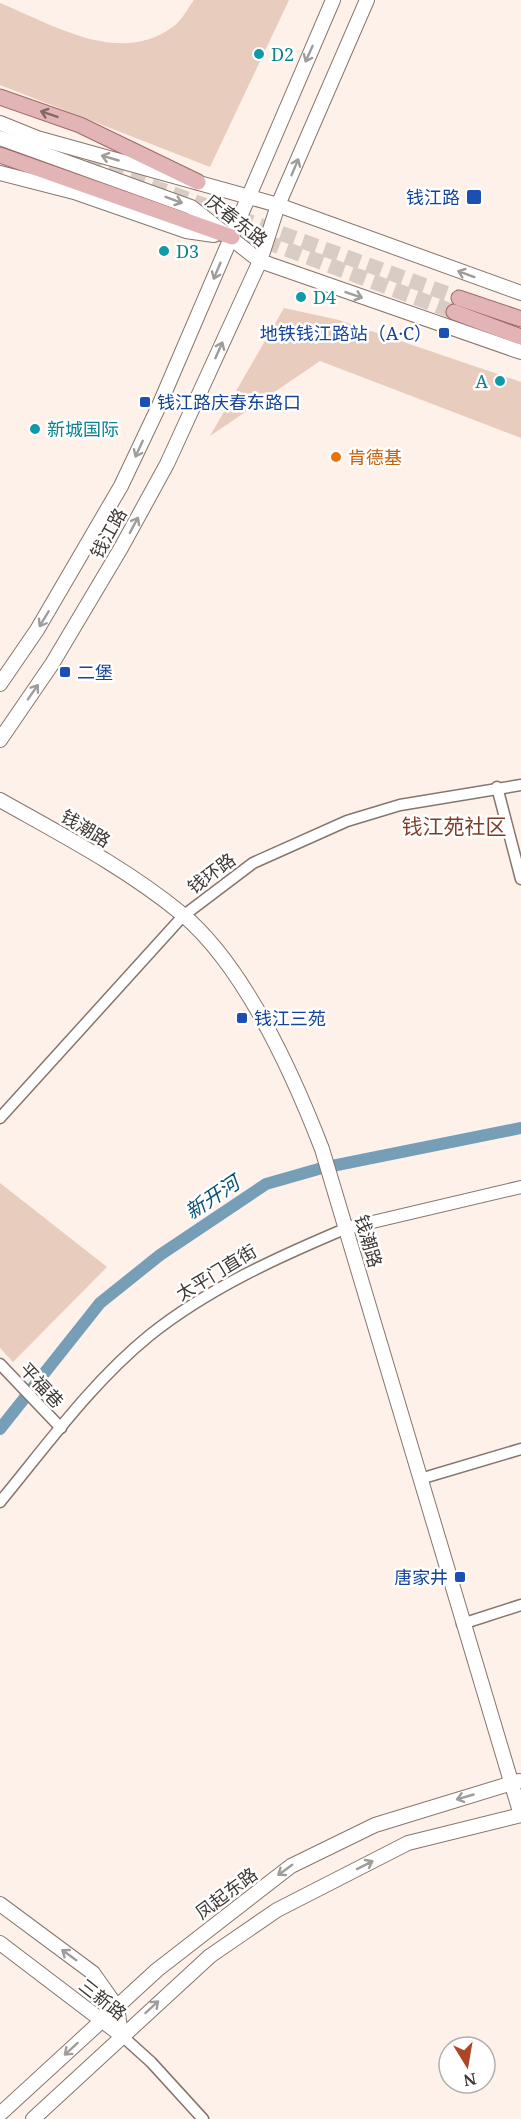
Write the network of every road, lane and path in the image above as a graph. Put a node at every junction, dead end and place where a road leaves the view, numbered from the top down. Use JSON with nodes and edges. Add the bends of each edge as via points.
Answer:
{"nodes":[{"id":1,"x":333,"y":0,"type":"edge"},
{"id":2,"x":367,"y":0,"type":"edge"},
{"id":3,"x":0,"y":97,"type":"edge"},
{"id":4,"x":0,"y":123,"type":"edge"},
{"id":5,"x":0,"y":138,"type":"edge"},
{"id":6,"x":0,"y":155,"type":"edge"},
{"id":7,"x":0,"y":173,"type":"edge"},
{"id":8,"x":198,"y":182,"type":"junction"},
{"id":9,"x":247,"y":197,"type":"junction"},
{"id":10,"x":278,"y":205,"type":"junction"},
{"id":11,"x":232,"y":237,"type":"junction"},
{"id":12,"x":260,"y":261,"type":"junction"},
{"id":13,"x":521,"y":293,"type":"edge"},
{"id":14,"x":521,"y":319,"type":"edge"},
{"id":15,"x":521,"y":337,"type":"edge"},
{"id":16,"x":521,"y":352,"type":"edge"},
{"id":17,"x":0,"y":684,"type":"edge"},
{"id":18,"x":0,"y":740,"type":"edge"},
{"id":19,"x":521,"y":784,"type":"edge"},
{"id":20,"x":497,"y":787,"type":"junction"},
{"id":21,"x":0,"y":800,"type":"edge"},
{"id":22,"x":521,"y":879,"type":"edge"},
{"id":23,"x":183,"y":916,"type":"junction"},
{"id":24,"x":0,"y":1118,"type":"edge"},
{"id":25,"x":521,"y":1187,"type":"edge"},
{"id":26,"x":347,"y":1228,"type":"junction"},
{"id":27,"x":0,"y":1364,"type":"edge"},
{"id":28,"x":61,"y":1428,"type":"junction"},
{"id":29,"x":521,"y":1449,"type":"edge"},
{"id":30,"x":420,"y":1479,"type":"junction"},
{"id":31,"x":0,"y":1502,"type":"edge"},
{"id":32,"x":521,"y":1605,"type":"edge"},
{"id":33,"x":462,"y":1624,"type":"junction"},
{"id":34,"x":517,"y":1782,"type":"edge"},
{"id":35,"x":521,"y":1815,"type":"edge"},
{"id":36,"x":0,"y":1904,"type":"edge"},
{"id":37,"x":0,"y":1943,"type":"edge"},
{"id":38,"x":117,"y":2007,"type":"junction"},
{"id":39,"x":102,"y":2020,"type":"junction"},
{"id":40,"x":121,"y":2035,"type":"junction"},
{"id":41,"x":0,"y":2114,"type":"edge"},
{"id":42,"x":33,"y":2119,"type":"edge"},
{"id":43,"x":202,"y":2119,"type":"edge"}],
"edges":[{"from":1,"to":9,"type":"main road","name":"钱江路","one_way":true},
{"from":10,"to":2,"type":"main road","name":"钱江路","one_way":true},
{"from":8,"to":3,"type":"main road","one_way":true,"via":[[80,125]]},
{"from":8,"to":4,"type":"main road","name":"庆春东路","one_way":true,"via":[[37,138]]},
{"from":5,"to":11,"type":"main road","name":"庆春东路","one_way":true,"via":[[191,207]]},
{"from":6,"to":11,"type":"main road"},
{"from":7,"to":11,"type":"main road","via":[[74,192],[186,231]]},
{"from":8,"to":9,"type":"main road","name":"庆春东路"},
{"from":9,"to":10,"type":"main road","name":"庆春东路"},
{"from":9,"to":11,"type":"main road","name":"钱江路"},
{"from":10,"to":12,"type":"main road","name":"钱江路"},
{"from":13,"to":10,"type":"main road","name":"庆春东路","one_way":true},
{"from":11,"to":12,"type":"main road","name":"庆春东路"},
{"from":11,"to":17,"type":"main road","name":"钱江路","one_way":true,"via":[[121,486],[37,630]]},
{"from":12,"to":16,"type":"main road","name":"庆春东路","one_way":true},
{"from":18,"to":12,"type":"main road","name":"钱江路","one_way":true,"via":[[52,664],[167,464]]},
{"from":14,"to":15,"type":"main road","via":[[456,305]]},
{"from":19,"to":20,"type":"street","name":"钱环路"},
{"from":20,"to":22,"type":"street"},
{"from":20,"to":23,"type":"street","name":"钱环路","via":[[400,804],[300,840],[253,862]]},
{"from":21,"to":23,"type":"main road","name":"钱潮路","via":[[79,843]]},
{"from":23,"to":24,"type":"street","name":"钱环路"},
{"from":23,"to":26,"type":"main road","name":"钱潮路","via":[[227,964],[264,1025],[305,1106]]},
{"from":25,"to":26,"type":"street","name":"太平门直街"},
{"from":26,"to":28,"type":"street","name":"太平门直街","via":[[270,1261],[150,1335],[91,1391]]},
{"from":26,"to":30,"type":"main road","name":"钱潮路"},
{"from":27,"to":28,"type":"street","name":"平福巷"},
{"from":28,"to":31,"type":"street","name":"太平门直街"},
{"from":29,"to":30,"type":"street"},
{"from":30,"to":33,"type":"main road","name":"钱潮路"},
{"from":32,"to":33,"type":"street"},
{"from":33,"to":34,"type":"main road","name":"钱潮路"},
{"from":34,"to":35,"type":"main road","name":"钱潮路"},
{"from":34,"to":38,"type":"main road","name":"凤起东路","one_way":true,"via":[[375,1825],[291,1866],[181,1950]]},
{"from":40,"to":35,"type":"main road","one_way":true,"via":[[210,1956],[277,1910],[408,1843]]},
{"from":38,"to":36,"type":"main road","name":"三新路","one_way":true,"via":[[93,1973]]},
{"from":37,"to":39,"type":"main road","name":"三新路"},
{"from":38,"to":39,"type":"main road","name":"凤起东路"},
{"from":38,"to":40,"type":"main road","name":"三新路"},
{"from":39,"to":40,"type":"main road","name":"三新路"},
{"from":39,"to":41,"type":"main road","name":"凤起东路","one_way":true},
{"from":40,"to":42,"type":"main road"},
{"from":40,"to":43,"type":"street"}]}
